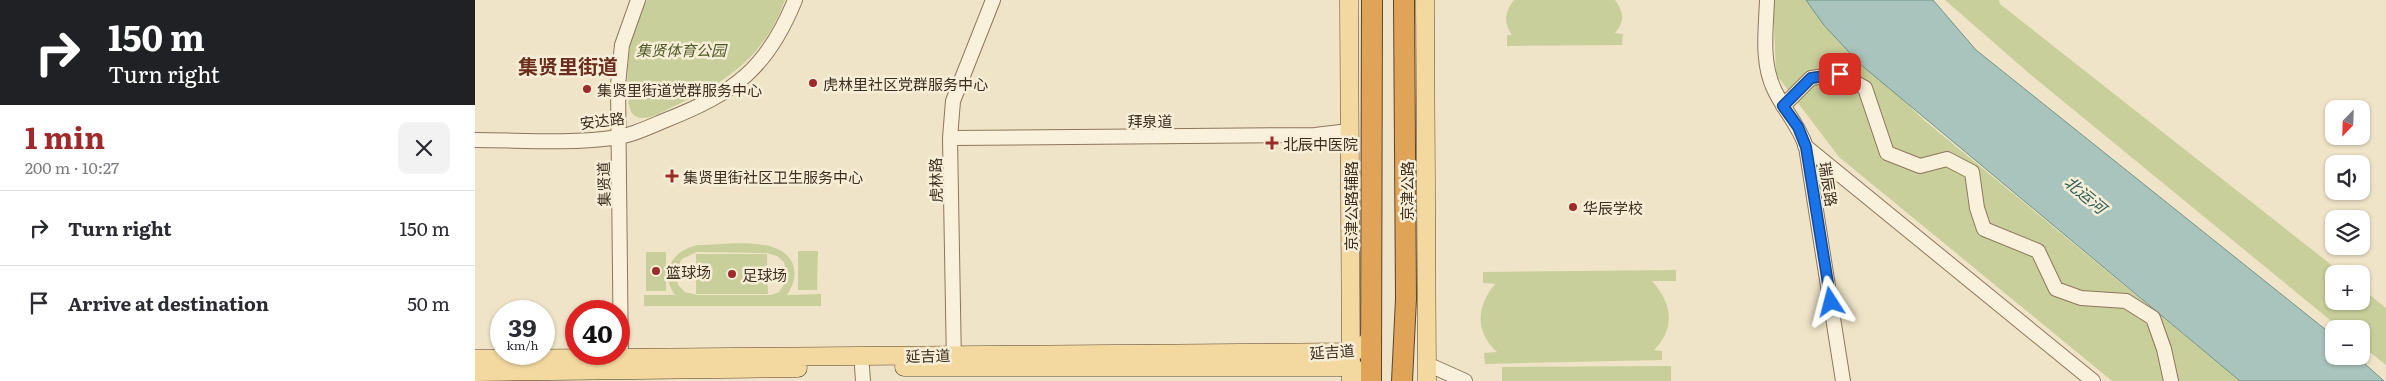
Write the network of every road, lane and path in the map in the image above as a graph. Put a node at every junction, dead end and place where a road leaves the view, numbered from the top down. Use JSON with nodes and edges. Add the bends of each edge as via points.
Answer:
{"nodes":[{"id":1,"x":634,"y":0,"type":"edge"},
{"id":2,"x":638,"y":0,"type":"edge"},
{"id":3,"x":791,"y":0,"type":"edge"},
{"id":4,"x":795,"y":0,"type":"edge"},
{"id":5,"x":993,"y":0,"type":"edge"},
{"id":6,"x":1349,"y":0,"type":"edge"},
{"id":7,"x":1372,"y":0,"type":"edge"},
{"id":8,"x":1404,"y":0,"type":"edge"},
{"id":9,"x":1425,"y":0,"type":"edge"},
{"id":10,"x":1761,"y":0,"type":"edge"},
{"id":11,"x":1767,"y":0,"type":"edge"},
{"id":12,"x":1783,"y":106,"type":"junction"},
{"id":13,"x":1349,"y":131,"type":"junction"},
{"id":14,"x":475,"y":135,"type":"edge"},
{"id":15,"x":616,"y":136,"type":"junction"},
{"id":16,"x":951,"y":138,"type":"junction"},
{"id":17,"x":475,"y":140,"type":"edge"},
{"id":18,"x":1802,"y":144,"type":"junction"},
{"id":19,"x":615,"y":300,"type":"edge"},
{"id":20,"x":617,"y":300,"type":"edge"},
{"id":21,"x":1372,"y":334,"type":"junction"},
{"id":22,"x":475,"y":359,"type":"edge"},
{"id":23,"x":954,"y":361,"type":"junction"},
{"id":24,"x":565,"y":362,"type":"edge"},
{"id":25,"x":630,"y":363,"type":"edge"},
{"id":26,"x":630,"y":364,"type":"edge"},
{"id":27,"x":586,"y":365,"type":"edge"},
{"id":28,"x":1351,"y":367,"type":"edge"},
{"id":29,"x":475,"y":372,"type":"edge"},
{"id":30,"x":863,"y":374,"type":"edge"},
{"id":31,"x":1430,"y":375,"type":"edge"},
{"id":32,"x":1366,"y":381,"type":"edge"},
{"id":33,"x":1371,"y":381,"type":"edge"},
{"id":34,"x":1402,"y":381,"type":"edge"},
{"id":35,"x":1465,"y":381,"type":"edge"},
{"id":36,"x":1837,"y":381,"type":"edge"},
{"id":37,"x":1843,"y":381,"type":"edge"},
{"id":38,"x":2093,"y":381,"type":"edge"},
{"id":39,"x":2171,"y":381,"type":"edge"}],
"edges":[{"from":1,"to":15,"type":"street","name":"集贤道","via":[[616,54]]},
{"from":2,"to":15,"type":"street","name":"集贤道","via":[[620,55]]},
{"from":3,"to":15,"type":"street","name":"安达路","via":[[762,53],[737,80],[689,107]]},
{"from":4,"to":15,"type":"street","name":"安达路","via":[[776,40],[743,80],[697,107]]},
{"from":5,"to":16,"type":"street","name":"虎林路","via":[[953,100]]},
{"from":6,"to":13,"type":"main road","name":"京津公路辅路"},
{"from":7,"to":21,"type":"highway"},
{"from":8,"to":34,"type":"highway","name":"京津公路","via":[[1406,279]]},
{"from":9,"to":31,"type":"main road"},
{"from":10,"to":18,"type":"street","name":"瑞辰路","via":[[1761,55],[1765,82]]},
{"from":11,"to":12,"type":"street","name":"瑞辰路","via":[[1767,67]]},
{"from":12,"to":18,"type":"street","name":"瑞辰路","via":[[1798,127]]},
{"from":12,"to":39,"type":"street","via":[[1811,78],[1840,74],[1865,88],[1887,153],[1920,166],[1947,159],[1972,172],[1977,208],[1984,229],[2037,251],[2056,289],[2081,298],[2126,301],[2153,318]]},
{"from":13,"to":16,"type":"street","name":"拜泉道","via":[[1315,135]]},
{"from":13,"to":28,"type":"main road","name":"京津公路辅路"},
{"from":14,"to":15,"type":"street","name":"安达路"},
{"from":15,"to":17,"type":"street","name":"安达路"},
{"from":15,"to":19,"type":"street","name":"集贤道"},
{"from":15,"to":20,"type":"street","name":"集贤道"},
{"from":16,"to":23,"type":"street","name":"虎林路"},
{"from":18,"to":36,"type":"street","name":"瑞辰路"},
{"from":18,"to":37,"type":"street","name":"瑞辰路"},
{"from":18,"to":38,"type":"street"},
{"from":21,"to":28,"type":"main road","name":"延吉道"},
{"from":21,"to":33,"type":"highway"},
{"from":22,"to":24,"type":"main road","name":"延吉道"},
{"from":23,"to":25,"type":"main road","name":"延吉道"},
{"from":23,"to":28,"type":"main road","name":"延吉道"},
{"from":23,"to":30,"type":"main road","name":"延吉道"},
{"from":26,"to":30,"type":"main road","name":"延吉道"},
{"from":27,"to":29,"type":"main road","name":"延吉道"},
{"from":28,"to":32,"type":"main road","name":"延吉道","via":[[1363,373]]},
{"from":31,"to":35,"type":"street"}]}
